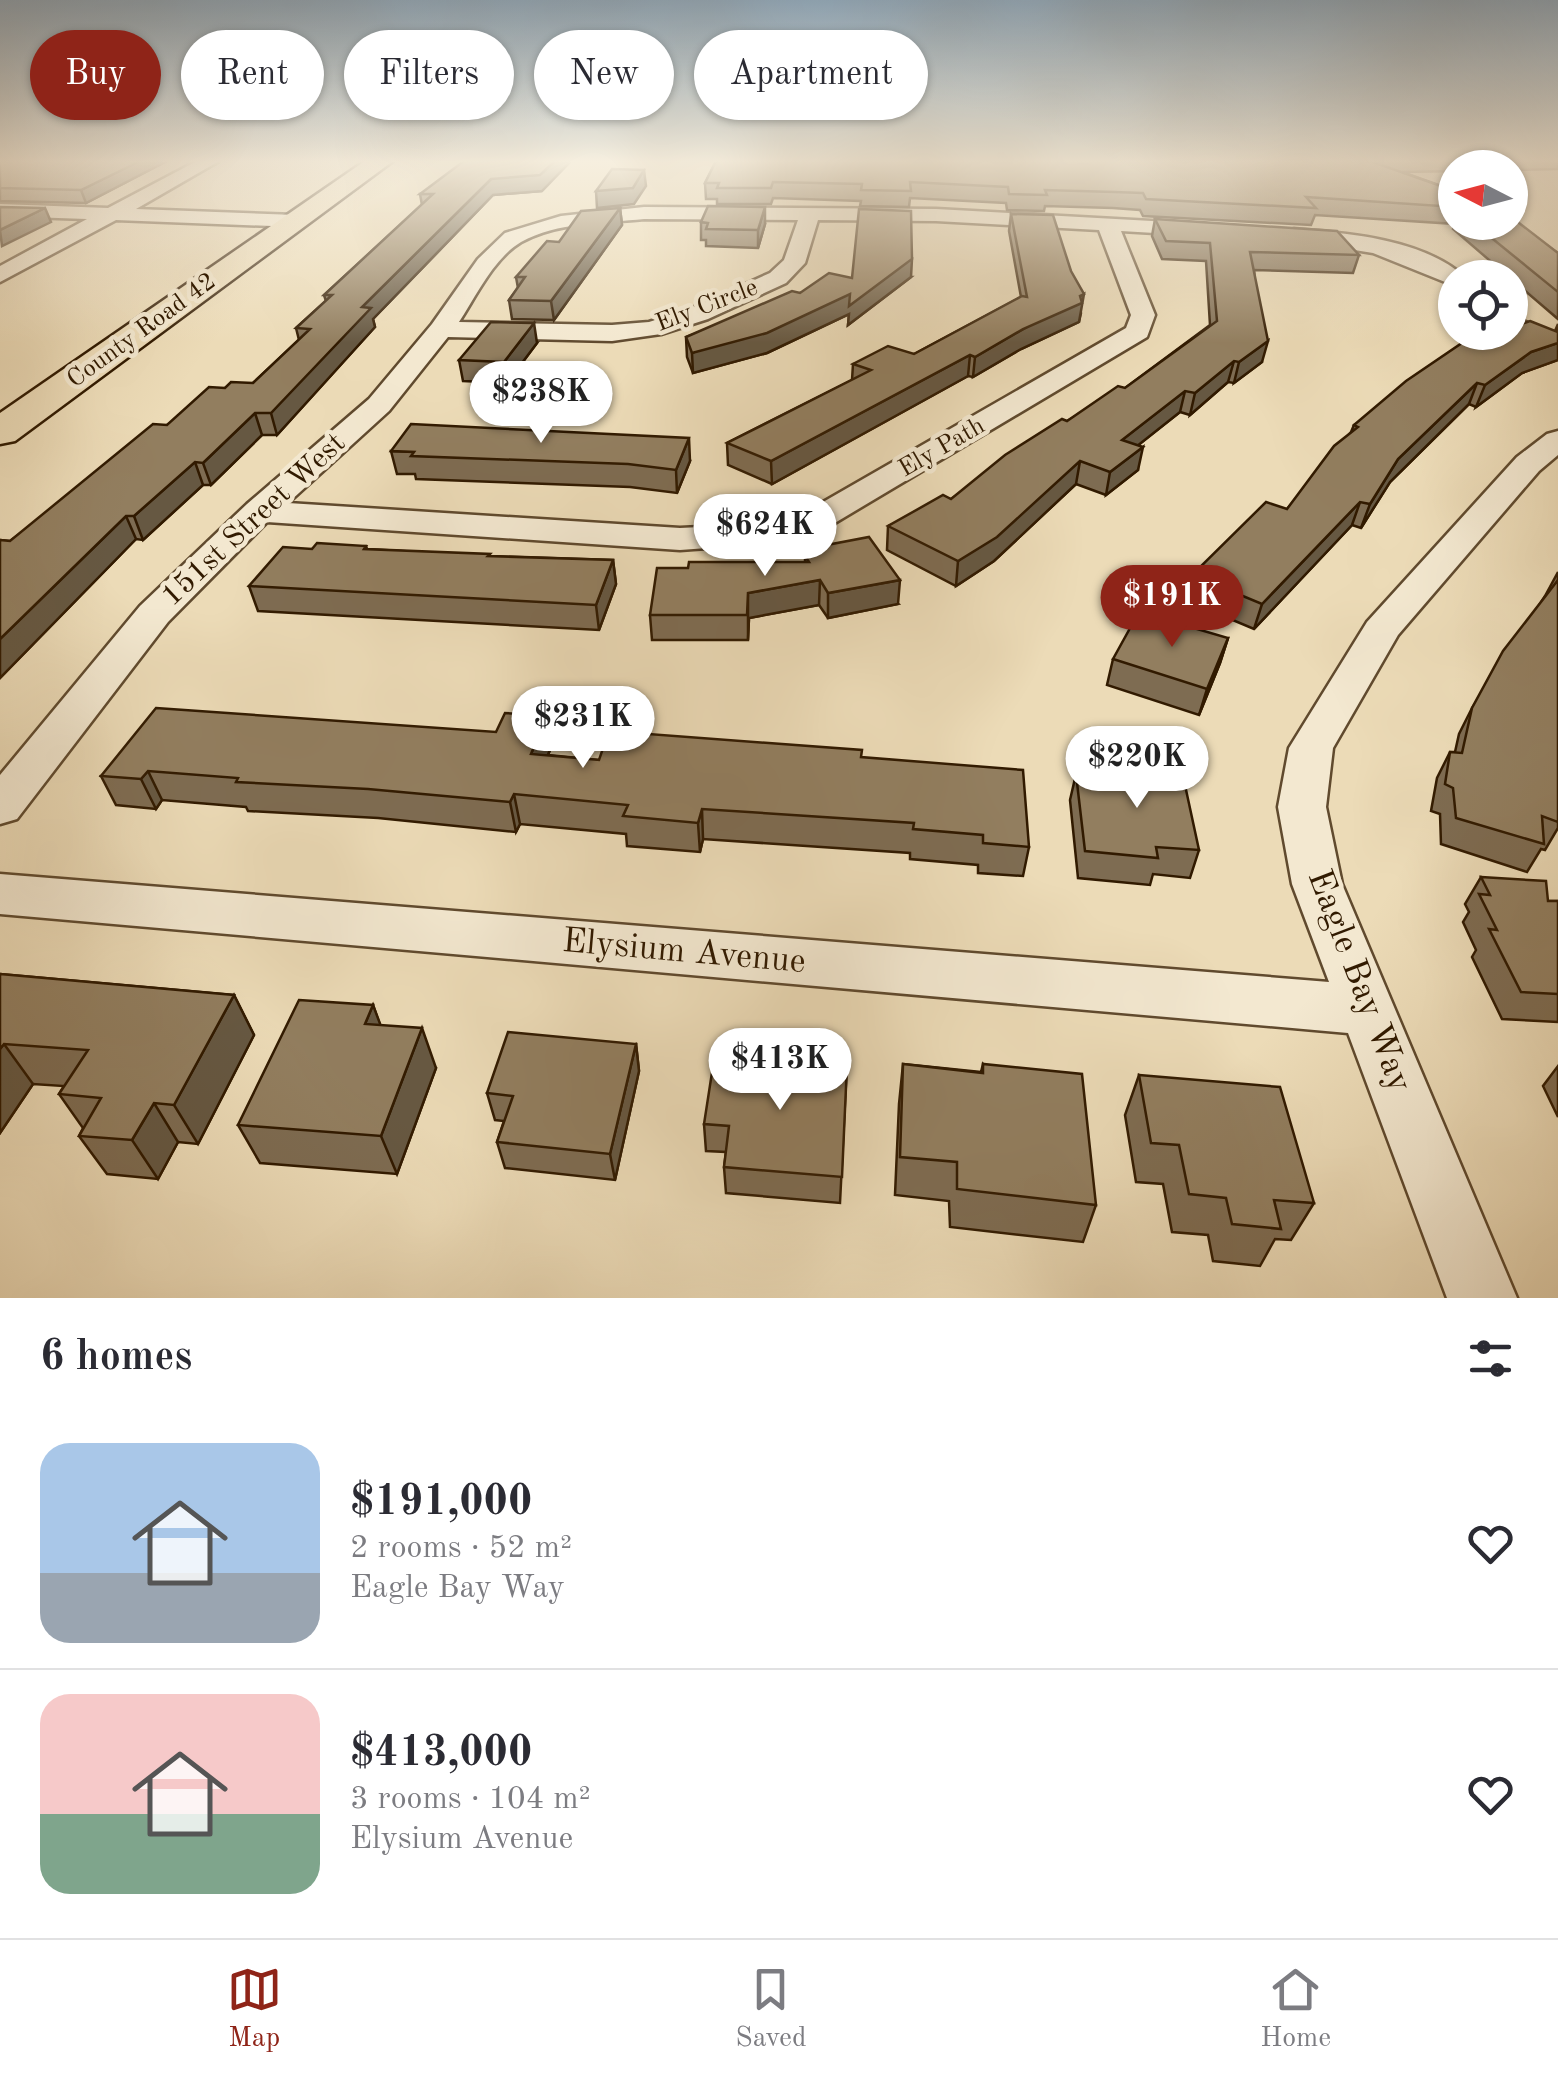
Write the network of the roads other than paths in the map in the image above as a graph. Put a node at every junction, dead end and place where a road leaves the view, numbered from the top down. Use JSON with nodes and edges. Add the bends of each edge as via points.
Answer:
{"nodes":[{"id":1,"x":296,"y":221,"type":"edge"},
{"id":2,"x":98,"y":222,"type":"edge"},
{"id":3,"x":251,"y":222,"type":"edge"},
{"id":4,"x":557,"y":222,"type":"edge"},
{"id":5,"x":808,"y":222,"type":"edge"},
{"id":6,"x":1060,"y":222,"type":"edge"},
{"id":7,"x":1106,"y":224,"type":"junction"},
{"id":8,"x":1224,"y":231,"type":"edge"},
{"id":9,"x":1277,"y":233,"type":"edge"},
{"id":10,"x":1438,"y":263,"type":"edge"},
{"id":11,"x":0,"y":275,"type":"edge"},
{"id":12,"x":441,"y":330,"type":"junction"},
{"id":13,"x":1528,"y":332,"type":"edge"},
{"id":14,"x":1558,"y":346,"type":"edge"},
{"id":15,"x":32,"y":370,"type":"dead end"},
{"id":16,"x":0,"y":432,"type":"edge"},
{"id":17,"x":1558,"y":440,"type":"edge"},
{"id":18,"x":259,"y":511,"type":"junction"},
{"id":19,"x":0,"y":807,"type":"edge"},
{"id":20,"x":0,"y":894,"type":"edge"},
{"id":21,"x":1367,"y":1010,"type":"junction"},
{"id":22,"x":1482,"y":1298,"type":"edge"}],
"edges":[{"from":1,"to":16,"type":"highway","name":"County Road 42"},
{"from":2,"to":11,"type":"street"},
{"from":3,"to":15,"type":"highway","name":"County Road 42"},
{"from":4,"to":12,"type":"street","name":"151st Street West","via":[[521,228],[486,264]]},
{"from":5,"to":12,"type":"street","name":"Ely Circle","via":[[794,264],[778,278],[668,324],[612,333]]},
{"from":6,"to":7,"type":"street"},
{"from":7,"to":8,"type":"street"},
{"from":7,"to":18,"type":"street","name":"Ely Path","via":[[1143,316],[1138,332],[816,520],[762,534],[680,539]]},
{"from":9,"to":10,"type":"street","via":[[1416,243]]},
{"from":12,"to":18,"type":"street","name":"151st Street West","via":[[378,405]]},
{"from":13,"to":14,"type":"street"},
{"from":17,"to":21,"type":"street","name":"Eagle Bay Way","via":[[1528,464],[1381,630],[1311,748],[1302,807],[1318,884]]},
{"from":18,"to":19,"type":"street","name":"151st Street West","via":[[154,614]]},
{"from":20,"to":21,"type":"street","name":"Elysium Avenue"},
{"from":21,"to":22,"type":"street","name":"Eagle Bay Way"}]}
